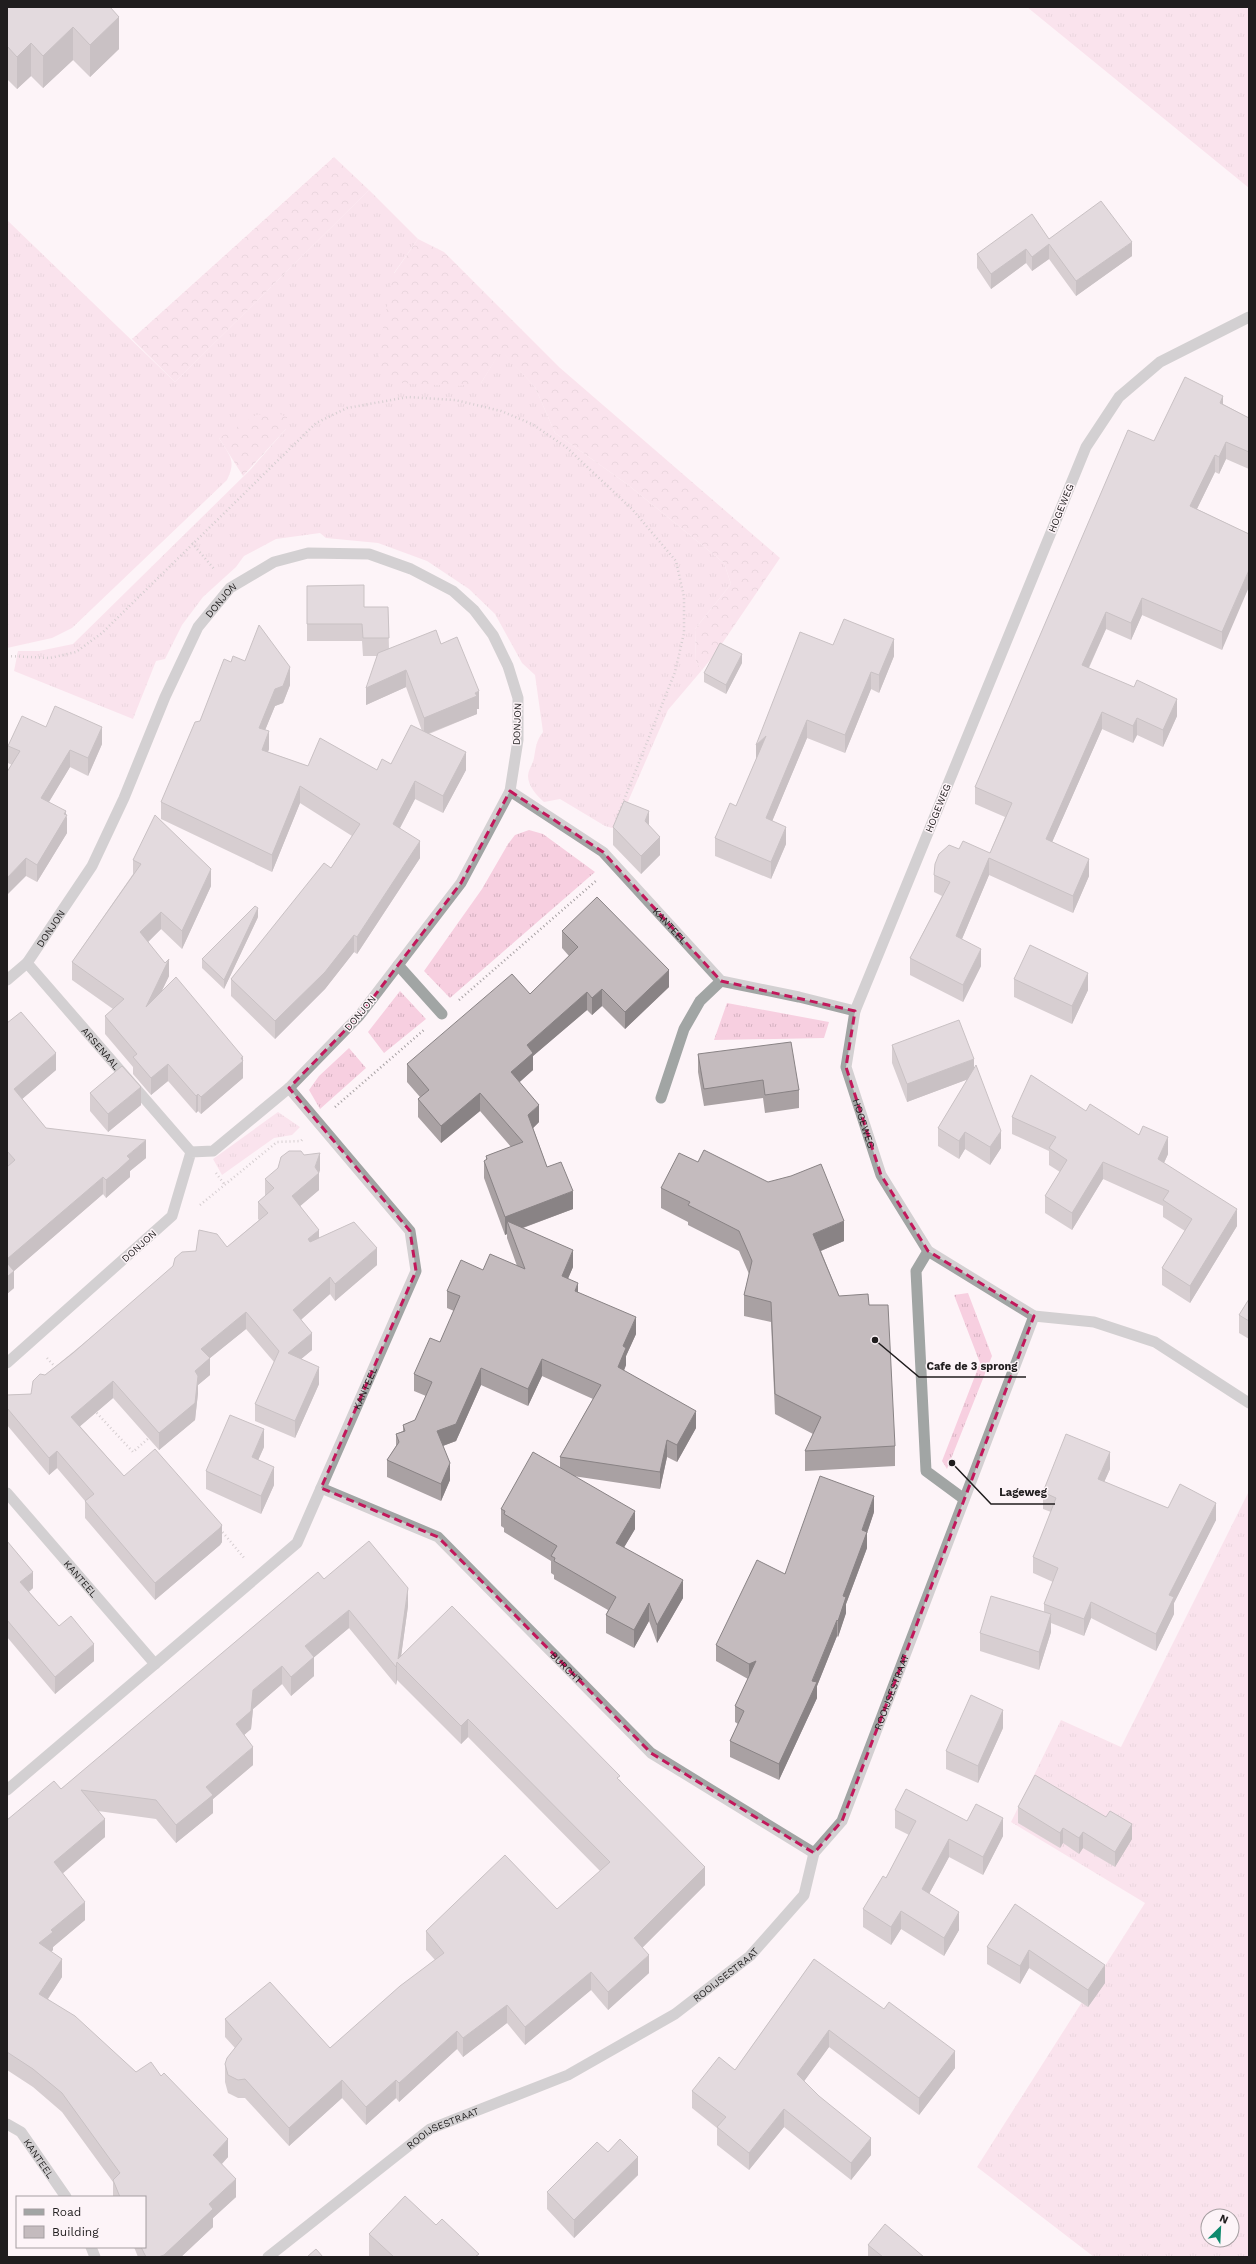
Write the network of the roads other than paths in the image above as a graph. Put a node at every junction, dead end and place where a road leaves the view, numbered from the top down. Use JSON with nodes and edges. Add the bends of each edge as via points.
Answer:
{"nodes":[{"id":1,"x":1249,"y":317,"type":"edge"},
{"id":2,"x":510,"y":791,"type":"junction"},
{"id":3,"x":27,"y":963,"type":"junction"},
{"id":4,"x":398,"y":966,"type":"junction"},
{"id":5,"x":7,"y":980,"type":"edge"},
{"id":6,"x":721,"y":981,"type":"junction"},
{"id":7,"x":855,"y":1011,"type":"junction"},
{"id":8,"x":442,"y":1014,"type":"road end"},
{"id":9,"x":289,"y":1088,"type":"junction"},
{"id":10,"x":660,"y":1098,"type":"dead end"},
{"id":11,"x":191,"y":1152,"type":"junction"},
{"id":12,"x":928,"y":1251,"type":"junction"},
{"id":13,"x":1034,"y":1316,"type":"junction"},
{"id":14,"x":7,"y":1363,"type":"edge"},
{"id":15,"x":1249,"y":1402,"type":"edge"},
{"id":16,"x":321,"y":1488,"type":"junction"},
{"id":17,"x":7,"y":1493,"type":"edge"},
{"id":18,"x":964,"y":1499,"type":"junction"},
{"id":19,"x":155,"y":1664,"type":"junction"},
{"id":20,"x":7,"y":1790,"type":"edge"},
{"id":21,"x":814,"y":1852,"type":"junction"},
{"id":22,"x":7,"y":2124,"type":"edge"},
{"id":23,"x":65,"y":2196,"type":"edge"},
{"id":24,"x":268,"y":2257,"type":"edge"}],
"edges":[{"from":1,"to":7,"type":"street","name":"HOGEWEG","via":[[1160,362],[1118,397],[1086,447]]},
{"from":2,"to":3,"type":"street","name":"DONJON","via":[[518,740],[518,698],[508,666],[493,635],[474,610],[453,591],[411,569],[370,554],[308,553],[274,562],[230,588],[198,627],[92,866]]},
{"from":2,"to":4,"type":"street","name":"DONJON","via":[[461,883]]},
{"from":2,"to":6,"type":"street","name":"KANTEEL","via":[[603,852]]},
{"from":3,"to":5,"type":"street","name":"DONJON"},
{"from":3,"to":11,"type":"street","name":"ARSENAAL"},
{"from":4,"to":8,"type":"street"},
{"from":4,"to":9,"type":"street","name":"DONJON","via":[[359,1016]]},
{"from":6,"to":7,"type":"street"},
{"from":6,"to":10,"type":"street","via":[[700,1001],[684,1030]]},
{"from":7,"to":12,"type":"street","name":"HOGEWEG","via":[[846,1067],[881,1175]]},
{"from":9,"to":11,"type":"street","name":"DONJON","via":[[213,1151]]},
{"from":9,"to":16,"type":"street","name":"KANTEEL","via":[[410,1231],[416,1272]]},
{"from":11,"to":14,"type":"street","name":"DONJON","via":[[172,1216]]},
{"from":12,"to":13,"type":"street","name":"HOGEWEG"},
{"from":12,"to":18,"type":"street","via":[[916,1271],[926,1471]]},
{"from":13,"to":15,"type":"street","via":[[1094,1322],[1155,1342]]},
{"from":13,"to":18,"type":"street","name":"ROOIJSESTRAAT"},
{"from":16,"to":19,"type":"street","name":"KANTEEL","via":[[297,1543]]},
{"from":16,"to":21,"type":"street","name":"BURCHT","via":[[438,1537],[651,1753]]},
{"from":17,"to":19,"type":"street","name":"KANTEEL"},
{"from":18,"to":21,"type":"street","name":"ROOIJSESTRAAT","via":[[842,1821]]},
{"from":19,"to":20,"type":"street","name":"KANTEEL"},
{"from":21,"to":24,"type":"street","name":"ROOIJSESTRAAT","via":[[804,1895],[799,1901],[750,1956],[675,2014],[568,2076],[430,2129]]},
{"from":22,"to":23,"type":"street","name":"KANTEEL","via":[[21,2132]]}]}
